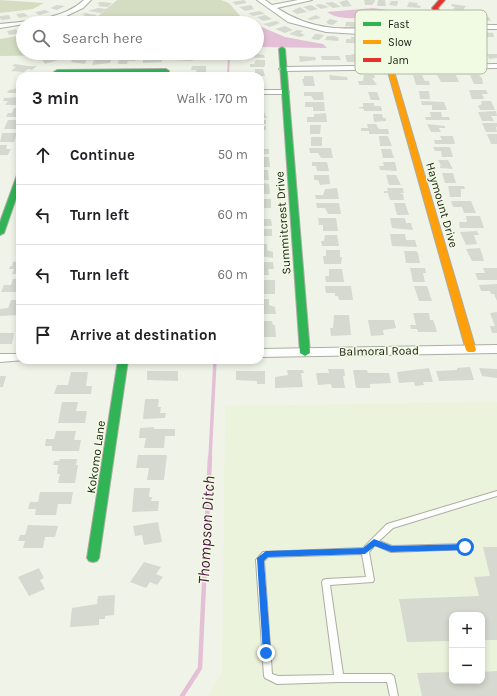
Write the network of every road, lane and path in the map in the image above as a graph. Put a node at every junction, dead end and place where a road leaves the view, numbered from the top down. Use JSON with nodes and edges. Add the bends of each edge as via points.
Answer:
{"nodes":[{"id":1,"x":88,"y":0,"type":"edge"},
{"id":2,"x":260,"y":0,"type":"edge"},
{"id":3,"x":310,"y":0,"type":"edge"},
{"id":4,"x":439,"y":0,"type":"edge"},
{"id":5,"x":271,"y":7,"type":"junction"},
{"id":6,"x":436,"y":10,"type":"edge"},
{"id":7,"x":55,"y":16,"type":"edge"},
{"id":8,"x":16,"y":23,"type":"edge"},
{"id":9,"x":0,"y":26,"type":"edge"},
{"id":10,"x":355,"y":32,"type":"edge"},
{"id":11,"x":282,"y":49,"type":"dead end"},
{"id":12,"x":487,"y":66,"type":"edge"},
{"id":13,"x":497,"y":66,"type":"edge"},
{"id":14,"x":355,"y":68,"type":"edge"},
{"id":15,"x":283,"y":69,"type":"junction"},
{"id":16,"x":129,"y":72,"type":"edge"},
{"id":17,"x":166,"y":72,"type":"edge"},
{"id":18,"x":392,"y":74,"type":"edge"},
{"id":19,"x":264,"y":92,"type":"edge"},
{"id":20,"x":285,"y":92,"type":"junction"},
{"id":21,"x":16,"y":188,"type":"edge"},
{"id":22,"x":0,"y":233,"type":"edge"},
{"id":23,"x":497,"y":349,"type":"edge"},
{"id":24,"x":471,"y":350,"type":"junction"},
{"id":25,"x":305,"y":353,"type":"junction"},
{"id":26,"x":264,"y":354,"type":"edge"},
{"id":27,"x":0,"y":358,"type":"edge"},
{"id":28,"x":16,"y":358,"type":"edge"},
{"id":29,"x":122,"y":364,"type":"edge"},
{"id":30,"x":497,"y":493,"type":"edge"},
{"id":31,"x":374,"y":542,"type":"junction"},
{"id":32,"x":465,"y":547,"type":"dead end"},
{"id":33,"x":365,"y":551,"type":"junction"},
{"id":34,"x":93,"y":558,"type":"dead end"},
{"id":35,"x":339,"y":678,"type":"junction"},
{"id":36,"x":394,"y":696,"type":"edge"}],
"edges":[{"from":1,"to":7,"type":"street","via":[[78,8]]},
{"from":2,"to":5,"type":"street"},
{"from":3,"to":5,"type":"street"},
{"from":4,"to":6,"type":"street"},
{"from":5,"to":10,"type":"street","via":[[298,23],[326,30]]},
{"from":8,"to":9,"type":"street"},
{"from":11,"to":15,"type":"street","name":"Summitcrest Drive"},
{"from":12,"to":13,"type":"street"},
{"from":14,"to":15,"type":"street"},
{"from":15,"to":20,"type":"street","name":"Summitcrest Drive"},
{"from":16,"to":17,"type":"street"},
{"from":18,"to":24,"type":"street","name":"Haymount Drive"},
{"from":19,"to":20,"type":"street"},
{"from":20,"to":25,"type":"street","name":"Summitcrest Drive"},
{"from":21,"to":22,"type":"street"},
{"from":23,"to":24,"type":"street","name":"Balmoral Road"},
{"from":24,"to":25,"type":"street","name":"Balmoral Road"},
{"from":25,"to":26,"type":"street","name":"Balmoral Road"},
{"from":27,"to":28,"type":"street"},
{"from":29,"to":34,"type":"street","name":"Kokomo Lane"},
{"from":30,"to":31,"type":"lane","via":[[390,526]]},
{"from":31,"to":32,"type":"lane","via":[[391,549]]},
{"from":31,"to":33,"type":"lane"},
{"from":33,"to":35,"type":"lane","via":[[370,580],[326,582]]},
{"from":33,"to":35,"type":"lane","via":[[266,554],[260,560],[268,676],[277,680]]},
{"from":35,"to":36,"type":"lane","via":[[391,678]]}]}
